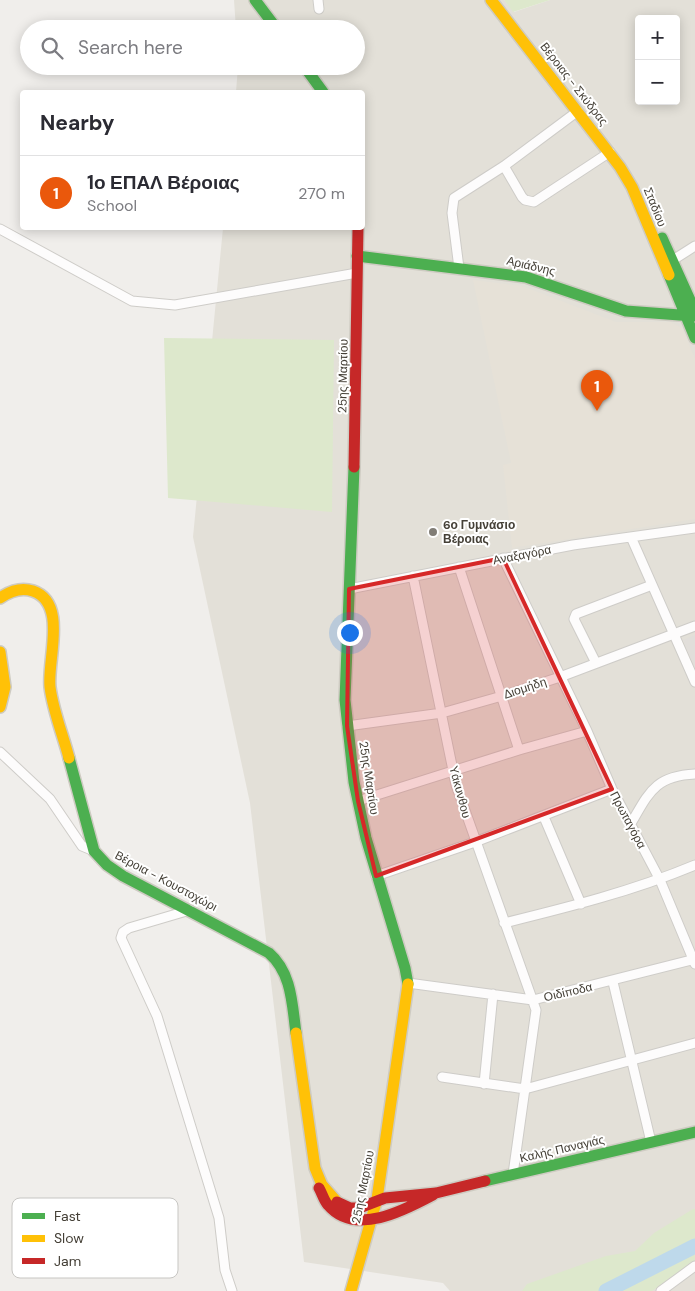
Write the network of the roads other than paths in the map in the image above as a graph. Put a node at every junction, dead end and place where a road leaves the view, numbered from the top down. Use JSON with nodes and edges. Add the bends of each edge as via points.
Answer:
{"nodes":[{"id":1,"x":256,"y":0,"type":"edge"},
{"id":2,"x":491,"y":0,"type":"edge"},
{"id":3,"x":270,"y":20,"type":"edge"},
{"id":4,"x":310,"y":75,"type":"edge"},
{"id":5,"x":321,"y":90,"type":"edge"},
{"id":6,"x":578,"y":111,"type":"junction"},
{"id":7,"x":610,"y":152,"type":"junction"},
{"id":8,"x":504,"y":166,"type":"junction"},
{"id":9,"x":632,"y":187,"type":"junction"},
{"id":10,"x":0,"y":229,"type":"edge"},
{"id":11,"x":358,"y":230,"type":"edge"},
{"id":12,"x":695,"y":246,"type":"edge"},
{"id":13,"x":357,"y":256,"type":"junction"},
{"id":14,"x":672,"y":260,"type":"junction"},
{"id":15,"x":459,"y":268,"type":"junction"},
{"id":16,"x":357,"y":273,"type":"junction"},
{"id":17,"x":692,"y":314,"type":"edge"},
{"id":18,"x":695,"y":338,"type":"edge"},
{"id":19,"x":695,"y":528,"type":"edge"},
{"id":20,"x":631,"y":537,"type":"junction"},
{"id":21,"x":503,"y":558,"type":"junction"},
{"id":22,"x":459,"y":567,"type":"junction"},
{"id":23,"x":413,"y":576,"type":"junction"},
{"id":24,"x":652,"y":585,"type":"junction"},
{"id":25,"x":350,"y":589,"type":"junction"},
{"id":26,"x":0,"y":598,"type":"edge"},
{"id":27,"x":695,"y":626,"type":"edge"},
{"id":28,"x":675,"y":635,"type":"junction"},
{"id":29,"x":0,"y":652,"type":"edge"},
{"id":30,"x":596,"y":663,"type":"junction"},
{"id":31,"x":560,"y":677,"type":"junction"},
{"id":32,"x":695,"y":682,"type":"edge"},
{"id":33,"x":502,"y":696,"type":"junction"},
{"id":34,"x":0,"y":707,"type":"edge"},
{"id":35,"x":442,"y":713,"type":"junction"},
{"id":36,"x":348,"y":726,"type":"junction"},
{"id":37,"x":587,"y":731,"type":"junction"},
{"id":38,"x":519,"y":750,"type":"junction"},
{"id":39,"x":0,"y":752,"type":"edge"},
{"id":40,"x":453,"y":770,"type":"junction"},
{"id":41,"x":695,"y":774,"type":"edge"},
{"id":42,"x":612,"y":789,"type":"junction"},
{"id":43,"x":358,"y":801,"type":"junction"},
{"id":44,"x":544,"y":817,"type":"junction"},
{"id":45,"x":630,"y":826,"type":"junction"},
{"id":46,"x":475,"y":842,"type":"junction"},
{"id":47,"x":94,"y":851,"type":"junction"},
{"id":48,"x":695,"y":865,"type":"edge"},
{"id":49,"x":376,"y":876,"type":"junction"},
{"id":50,"x":660,"y":880,"type":"junction"},
{"id":51,"x":581,"y":904,"type":"junction"},
{"id":52,"x":190,"y":910,"type":"junction"},
{"id":53,"x":504,"y":923,"type":"junction"},
{"id":54,"x":694,"y":961,"type":"edge"},
{"id":55,"x":612,"y":982,"type":"junction"},
{"id":56,"x":408,"y":983,"type":"junction"},
{"id":57,"x":492,"y":994,"type":"junction"},
{"id":58,"x":533,"y":1000,"type":"junction"},
{"id":59,"x":695,"y":1043,"type":"edge"},
{"id":60,"x":632,"y":1060,"type":"junction"},
{"id":61,"x":442,"y":1077,"type":"dead end"},
{"id":62,"x":484,"y":1084,"type":"junction"},
{"id":63,"x":525,"y":1089,"type":"junction"},
{"id":64,"x":695,"y":1132,"type":"edge"},
{"id":65,"x":651,"y":1142,"type":"junction"},
{"id":66,"x":512,"y":1174,"type":"junction"},
{"id":67,"x":318,"y":1178,"type":"junction"},
{"id":68,"x":436,"y":1193,"type":"junction"},
{"id":69,"x":376,"y":1200,"type":"junction"},
{"id":70,"x":372,"y":1220,"type":"junction"},
{"id":71,"x":695,"y":1266,"type":"edge"},
{"id":72,"x":232,"y":1291,"type":"edge"},
{"id":73,"x":352,"y":1291,"type":"edge"},
{"id":74,"x":661,"y":1291,"type":"edge"}],
"edges":[{"from":1,"to":3,"type":"street"},
{"from":2,"to":6,"type":"street","name":"Βέροιας - Σκύδρας"},
{"from":4,"to":5,"type":"street"},
{"from":6,"to":7,"type":"street","name":"Βέροιας - Σκύδρας"},
{"from":6,"to":8,"type":"street"},
{"from":7,"to":8,"type":"street","via":[[534,202],[522,197]]},
{"from":7,"to":9,"type":"street","name":"Βέροιας - Σκύδρας"},
{"from":8,"to":15,"type":"street","via":[[453,199]]},
{"from":9,"to":14,"type":"street","name":"Σταδίου","via":[[641,195]]},
{"from":9,"to":17,"type":"street","name":"Σταδίου"},
{"from":10,"to":16,"type":"street","via":[[132,301],[175,305]]},
{"from":11,"to":13,"type":"street","name":"25ης Μαρτίου"},
{"from":12,"to":14,"type":"street"},
{"from":13,"to":15,"type":"street","name":"Αριάδνης"},
{"from":13,"to":16,"type":"street","name":"25ης Μαρτίου"},
{"from":14,"to":17,"type":"street","name":"Σταδίου"},
{"from":15,"to":17,"type":"street","name":"Αριάδνης","via":[[526,277],[626,311]]},
{"from":16,"to":25,"type":"street","name":"25ης Μαρτίου","via":[[357,393]]},
{"from":17,"to":18,"type":"street","name":"Σταδίου"},
{"from":19,"to":20,"type":"street","name":"Αναξαγόρα"},
{"from":20,"to":21,"type":"street","name":"Αναξαγόρα"},
{"from":20,"to":24,"type":"street"},
{"from":21,"to":22,"type":"street","name":"Αναξαγόρα"},
{"from":21,"to":31,"type":"street","name":"Πρωταγόρα"},
{"from":22,"to":23,"type":"street","name":"Αναξαγόρα"},
{"from":22,"to":33,"type":"street"},
{"from":23,"to":25,"type":"street","name":"Αναξαγόρα"},
{"from":23,"to":35,"type":"street","name":"Υάκυνθου"},
{"from":24,"to":28,"type":"street"},
{"from":24,"to":30,"type":"street","via":[[576,614],[574,619]]},
{"from":25,"to":36,"type":"street","name":"25ης Μαρτίου"},
{"from":26,"to":47,"type":"street","via":[[16,589],[27,589],[48,604],[52,614],[50,688]]},
{"from":27,"to":28,"type":"street","name":"Διομήδη"},
{"from":28,"to":30,"type":"street","name":"Διομήδη"},
{"from":28,"to":32,"type":"street"},
{"from":29,"to":34,"type":"street","via":[[4,679]]},
{"from":30,"to":31,"type":"street","name":"Διομήδη"},
{"from":31,"to":33,"type":"street","name":"Διομήδη"},
{"from":31,"to":37,"type":"street","name":"Πρωταγόρα"},
{"from":33,"to":35,"type":"street","name":"Διομήδη"},
{"from":33,"to":38,"type":"street"},
{"from":35,"to":36,"type":"street","name":"Διομήδη"},
{"from":35,"to":40,"type":"street","name":"Υάκυνθου"},
{"from":36,"to":43,"type":"street","name":"25ης Μαρτίου"},
{"from":37,"to":38,"type":"street"},
{"from":37,"to":42,"type":"street","name":"Πρωταγόρα"},
{"from":38,"to":40,"type":"street"},
{"from":39,"to":47,"type":"street","via":[[50,798],[82,846]]},
{"from":40,"to":43,"type":"street"},
{"from":40,"to":46,"type":"street","name":"Υάκυνθου"},
{"from":41,"to":45,"type":"street","via":[[679,775],[654,787]]},
{"from":42,"to":44,"type":"street"},
{"from":42,"to":45,"type":"street","name":"Πρωταγόρα"},
{"from":43,"to":49,"type":"street","name":"25ης Μαρτίου"},
{"from":44,"to":46,"type":"street"},
{"from":44,"to":51,"type":"street"},
{"from":45,"to":50,"type":"street","name":"Πρωταγόρα"},
{"from":46,"to":49,"type":"street"},
{"from":46,"to":53,"type":"street","name":"Υάκυνθου"},
{"from":47,"to":52,"type":"street","name":"Βέροια - Κουστοχώρι","via":[[102,862]]},
{"from":48,"to":50,"type":"street"},
{"from":49,"to":56,"type":"street","name":"25ης Μαρτίου"},
{"from":50,"to":51,"type":"street"},
{"from":50,"to":54,"type":"street","name":"Πρωταγόρα"},
{"from":51,"to":53,"type":"street"},
{"from":52,"to":67,"type":"street","name":"Βέροια - Κουστοχώρι","via":[[272,954],[282,968],[289,985],[309,1135]]},
{"from":52,"to":72,"type":"street","via":[[129,928],[121,938],[157,1016],[219,1218],[225,1270]]},
{"from":53,"to":58,"type":"street","name":"Υάκυνθου"},
{"from":54,"to":55,"type":"street","name":"Οιδίποδα"},
{"from":55,"to":58,"type":"street","name":"Οιδίποδα"},
{"from":55,"to":60,"type":"street"},
{"from":56,"to":57,"type":"street","name":"Οιδίποδα"},
{"from":56,"to":69,"type":"street","name":"25ης Μαρτίου"},
{"from":57,"to":58,"type":"street","name":"Οιδίποδα"},
{"from":57,"to":62,"type":"street"},
{"from":58,"to":63,"type":"street","name":"Υάκυνθου","via":[[536,1010]]},
{"from":59,"to":60,"type":"street"},
{"from":60,"to":63,"type":"street"},
{"from":60,"to":65,"type":"street"},
{"from":61,"to":62,"type":"street"},
{"from":62,"to":63,"type":"street"},
{"from":63,"to":66,"type":"street","name":"Υάκυνθου"},
{"from":64,"to":65,"type":"street","name":"Καλής Παναγιάς"},
{"from":65,"to":66,"type":"street","name":"Καλής Παναγιάς"},
{"from":66,"to":68,"type":"street","name":"Καλής Παναγιάς"},
{"from":67,"to":69,"type":"street","name":"Βέροια - Κουστοχώρι","via":[[322,1188],[342,1205],[366,1207]]},
{"from":67,"to":70,"type":"street","name":"Βέροια - Κουστοχώρι","via":[[324,1200],[332,1211],[355,1221]]},
{"from":68,"to":69,"type":"street","name":"Καλής Παναγιάς"},
{"from":68,"to":70,"type":"street","name":"Καλής Παναγιάς"},
{"from":69,"to":70,"type":"street","name":"25ης Μαρτίου"},
{"from":70,"to":73,"type":"street","name":"25ης Μαρτίου"},
{"from":71,"to":74,"type":"street"}]}
